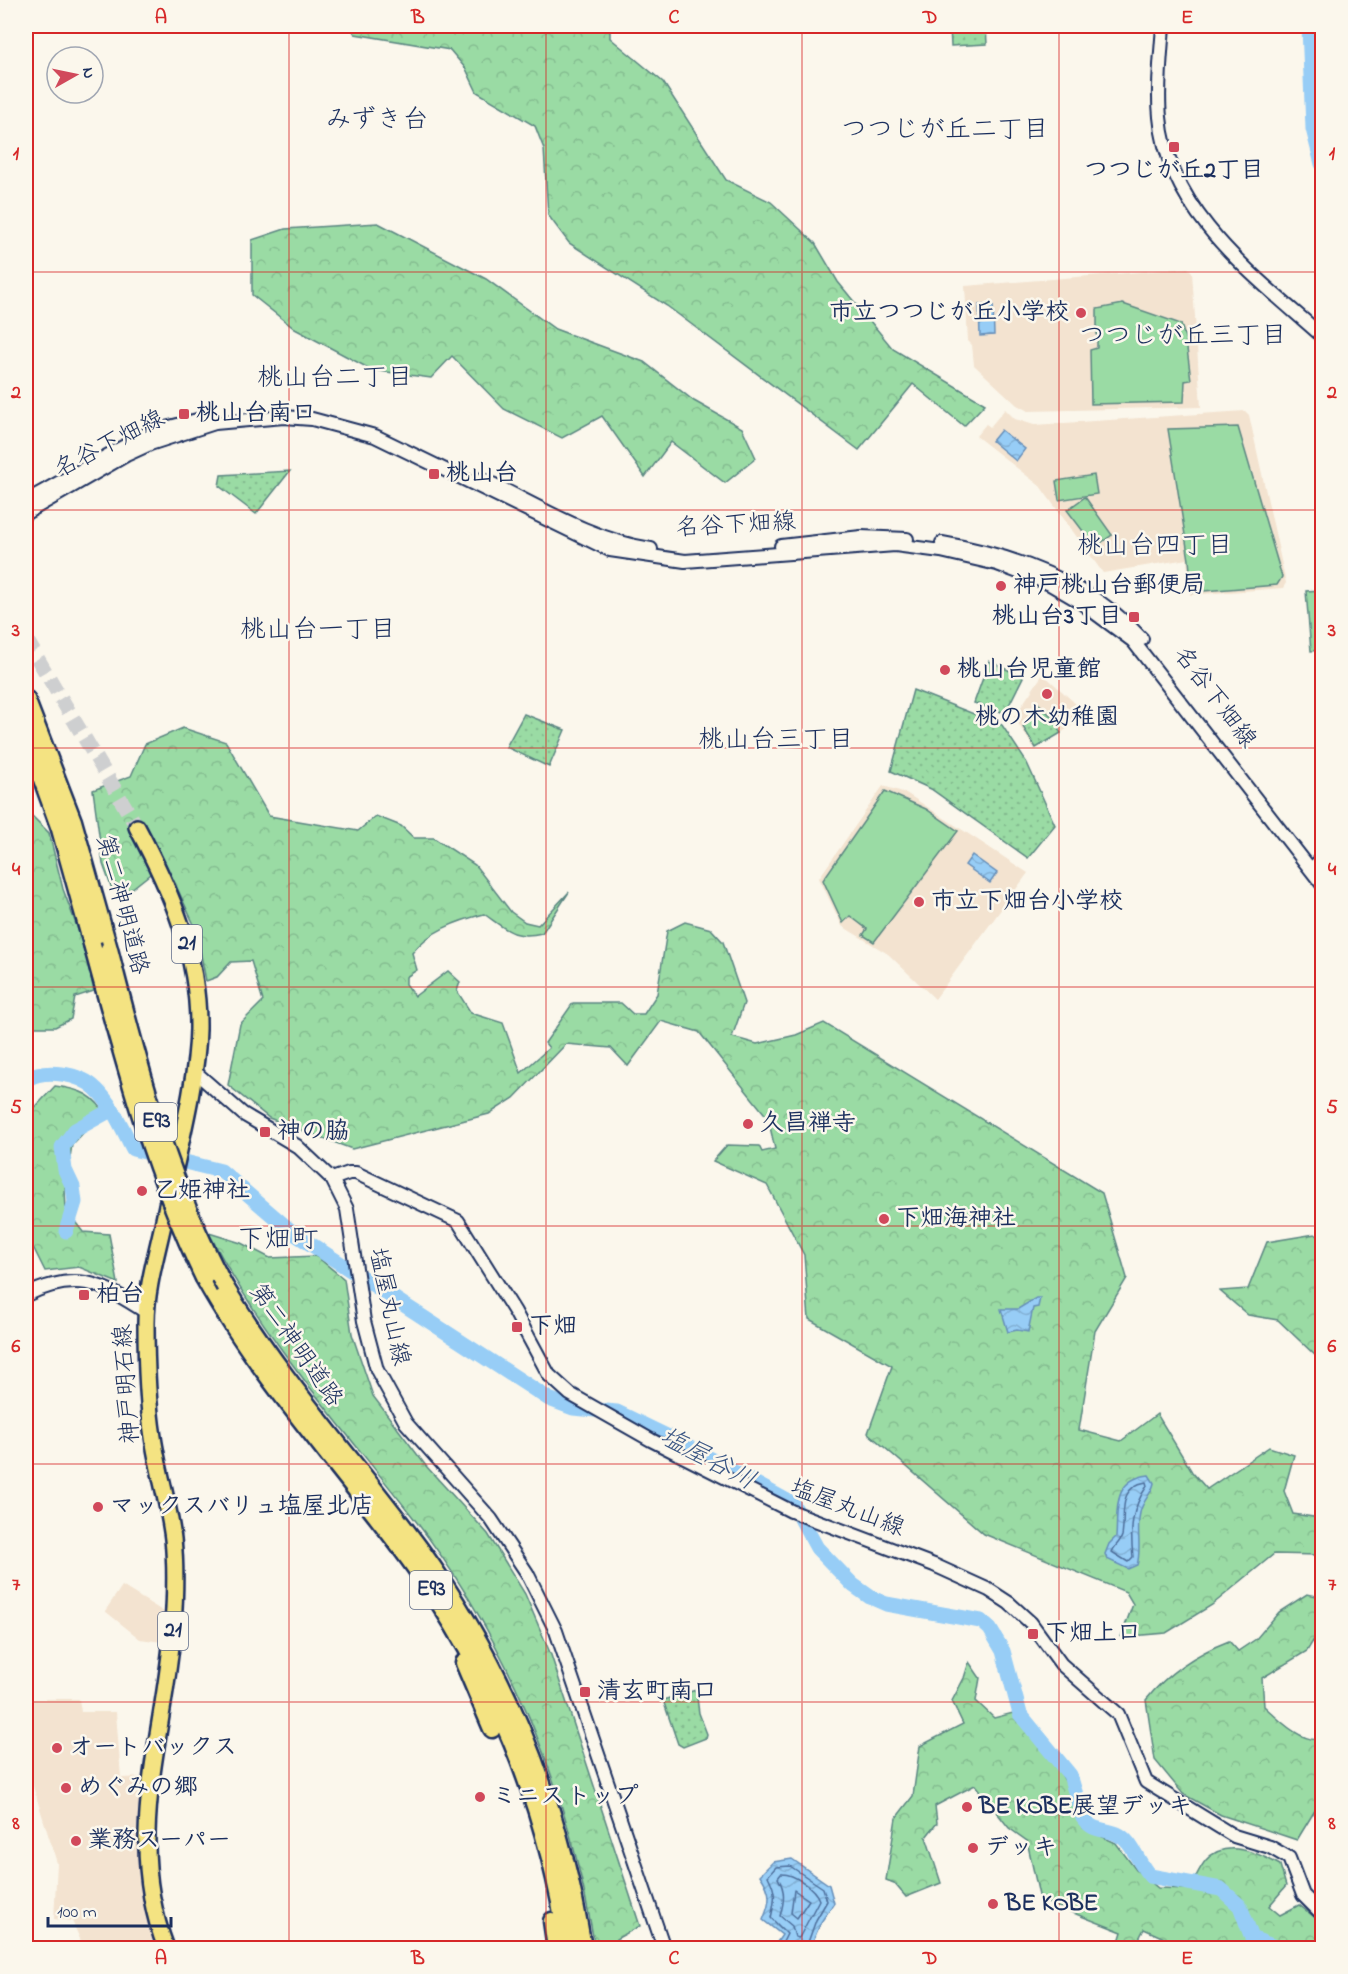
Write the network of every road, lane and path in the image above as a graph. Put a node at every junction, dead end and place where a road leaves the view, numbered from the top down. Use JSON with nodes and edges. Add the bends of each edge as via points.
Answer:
{"nodes":[{"id":1,"x":1163,"y":26,"type":"edge"},
{"id":2,"x":1323,"y":336,"type":"edge"},
{"id":3,"x":26,"y":501,"type":"edge"},
{"id":4,"x":26,"y":513,"type":"edge"},
{"id":5,"x":26,"y":684,"type":"edge"},
{"id":6,"x":26,"y":699,"type":"edge"},
{"id":7,"x":26,"y":735,"type":"edge"},
{"id":8,"x":26,"y":760,"type":"edge"},
{"id":9,"x":73,"y":822,"type":"junction"},
{"id":10,"x":137,"y":827,"type":"tunnel mouth"},
{"id":11,"x":71,"y":866,"type":"junction"},
{"id":12,"x":1318,"y":866,"type":"edge"},
{"id":13,"x":1323,"y":885,"type":"edge"},
{"id":14,"x":194,"y":1071,"type":"junction"},
{"id":15,"x":332,"y":1179,"type":"junction"},
{"id":16,"x":26,"y":1295,"type":"edge"},
{"id":17,"x":146,"y":1312,"type":"junction"},
{"id":18,"x":388,"y":1530,"type":"junction"},
{"id":19,"x":492,"y":1729,"type":"dead end"},
{"id":20,"x":1323,"y":1914,"type":"edge"},
{"id":21,"x":552,"y":1921,"type":"dead end"},
{"id":22,"x":166,"y":1948,"type":"edge"},
{"id":23,"x":556,"y":1948,"type":"edge"},
{"id":24,"x":568,"y":1948,"type":"edge"},
{"id":25,"x":583,"y":1948,"type":"edge"},
{"id":26,"x":664,"y":1948,"type":"edge"}],
"edges":[{"from":1,"to":2,"type":"street","via":[[1160,118],[1166,150],[1186,197],[1209,229],[1251,272]]},
{"from":3,"to":12,"type":"street","name":"名谷下畑線","via":[[158,429],[234,413],[314,412],[380,430],[594,532],[647,549],[694,554],[861,537],[892,537],[978,549],[1054,575],[1097,601],[1138,634]]},
{"from":4,"to":12,"type":"street","name":"名谷下畑線","via":[[150,444],[215,423],[284,417],[312,419],[375,436],[610,550],[685,561],[895,545],[997,564],[1060,590],[1133,641]]},
{"from":5,"to":9,"type":"highway","via":[[52,751]]},
{"from":6,"to":9,"type":"highway","name":"第二神明道路","number":"E93"},
{"from":7,"to":11,"type":"highway","name":"第二神明道路","number":"E93"},
{"from":8,"to":11,"type":"highway"},
{"from":9,"to":25,"type":"highway","name":"第二神明道路","number":"E93","bridge":true,"via":[[168,1161],[198,1234],[225,1287],[290,1385],[425,1556],[488,1657],[529,1746],[554,1816]]},
{"from":10,"to":14,"type":"main road","name":"神戸明石線","number":"21","via":[[167,886],[189,951],[198,1010]]},
{"from":11,"to":18,"type":"highway","name":"第二神明道路","number":"E93","bridge":true,"via":[[149,1145],[204,1278],[266,1376]]},
{"from":12,"to":13,"type":"street"},
{"from":14,"to":15,"type":"street","name":"塩屋丸山線","via":[[243,1114],[297,1146]]},
{"from":14,"to":17,"type":"main road","name":"神戸明石線","number":"21","bridge":true},
{"from":15,"to":20,"type":"street","name":"塩屋丸山線","via":[[356,1173],[458,1221],[559,1386],[791,1511],[934,1565],[1009,1603],[1031,1623],[1061,1664],[1118,1714],[1146,1782],[1225,1831],[1289,1858],[1304,1895]]},
{"from":15,"to":26,"type":"street","name":"塩屋丸山線","via":[[347,1209],[364,1321],[377,1370],[390,1398],[416,1436],[505,1539],[556,1630]]},
{"from":16,"to":17,"type":"street","via":[[59,1282],[94,1282]]},
{"from":17,"to":22,"type":"main road","name":"神戸明石線","number":"21","via":[[148,1398],[173,1538],[175,1584],[145,1841],[149,1888]]},
{"from":18,"to":19,"type":"highway","via":[[451,1637]]},
{"from":18,"to":24,"type":"highway","name":"第二神明道路","number":"E93","via":[[452,1623],[501,1715],[538,1814],[558,1886]]},
{"from":21,"to":23,"type":"highway"}]}
